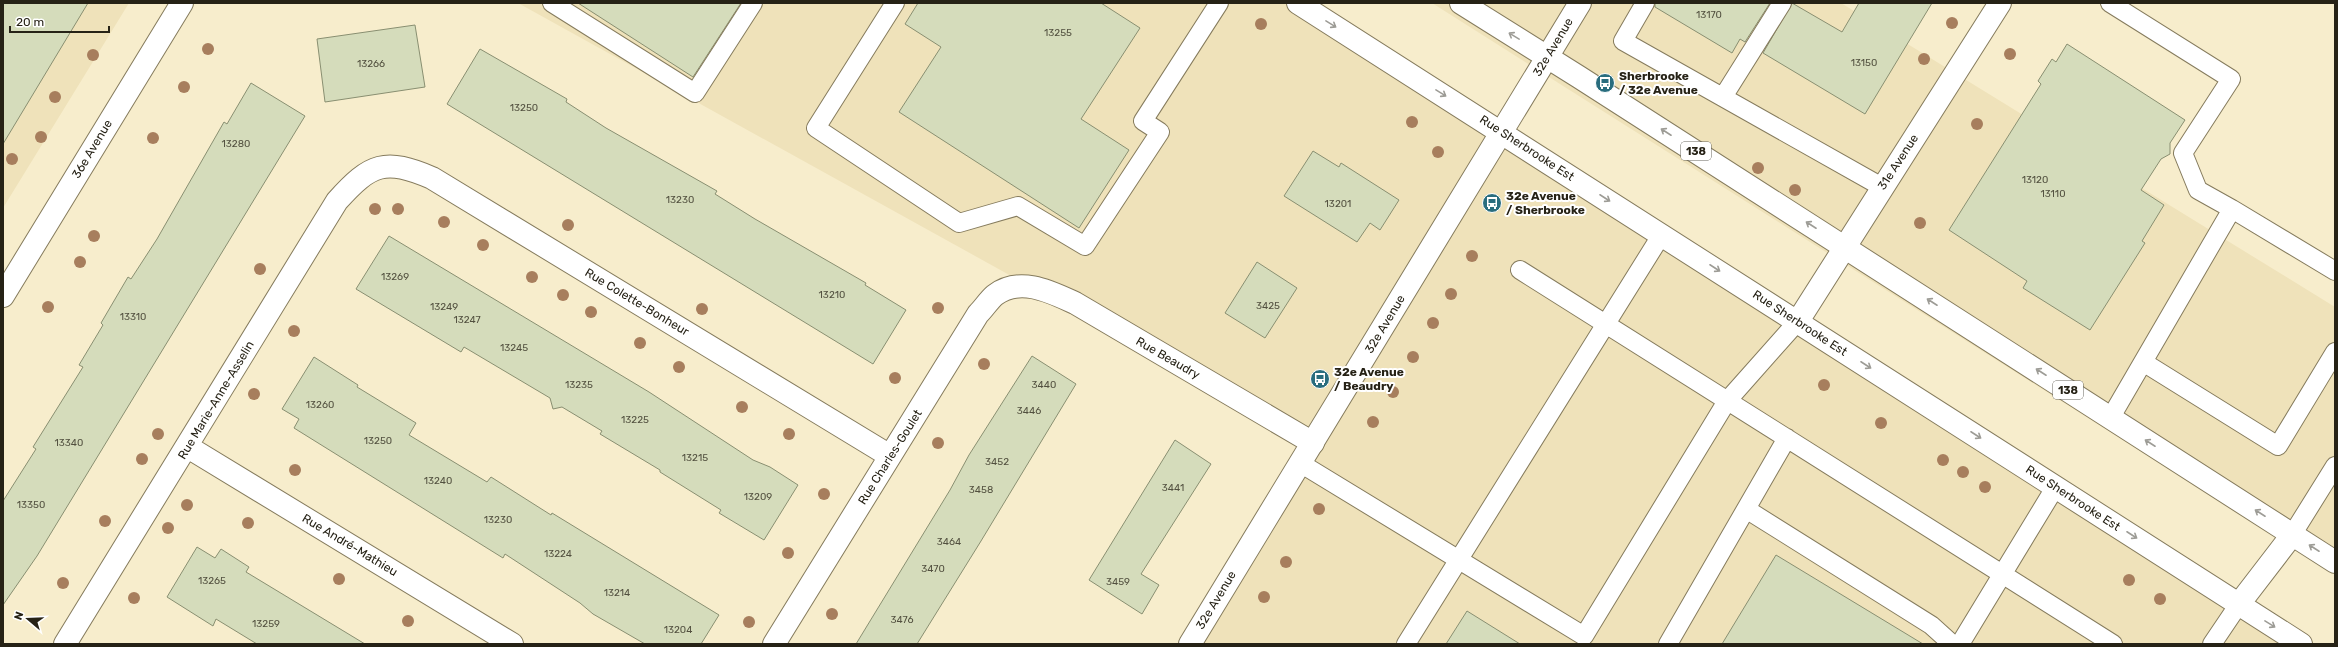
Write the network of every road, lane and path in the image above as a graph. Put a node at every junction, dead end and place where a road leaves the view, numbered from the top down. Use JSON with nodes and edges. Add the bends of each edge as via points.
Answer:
{"nodes":[{"id":1,"x":182,"y":3,"type":"edge"},
{"id":2,"x":552,"y":3,"type":"edge"},
{"id":3,"x":753,"y":3,"type":"edge"},
{"id":4,"x":895,"y":3,"type":"edge"},
{"id":5,"x":1218,"y":3,"type":"edge"},
{"id":6,"x":1298,"y":3,"type":"edge"},
{"id":7,"x":1461,"y":3,"type":"edge"},
{"id":8,"x":1580,"y":3,"type":"edge"},
{"id":9,"x":1645,"y":3,"type":"edge"},
{"id":10,"x":1782,"y":3,"type":"edge"},
{"id":11,"x":2000,"y":3,"type":"edge"},
{"id":12,"x":2110,"y":3,"type":"edge"},
{"id":13,"x":1548,"y":56,"type":"junction"},
{"id":14,"x":1722,"y":97,"type":"junction"},
{"id":15,"x":1502,"y":131,"type":"junction"},
{"id":16,"x":379,"y":166,"type":"joint"},
{"id":17,"x":1882,"y":187,"type":"junction"},
{"id":18,"x":2232,"y":209,"type":"junction"},
{"id":19,"x":1662,"y":234,"type":"junction"},
{"id":20,"x":1844,"y":246,"type":"junction"},
{"id":21,"x":1520,"y":270,"type":"dead end"},
{"id":22,"x":2335,"y":271,"type":"edge"},
{"id":23,"x":1019,"y":285,"type":"joint"},
{"id":24,"x":3,"y":296,"type":"edge"},
{"id":25,"x":1798,"y":322,"type":"junction"},
{"id":26,"x":1606,"y":324,"type":"junction"},
{"id":27,"x":2335,"y":352,"type":"edge"},
{"id":28,"x":2143,"y":362,"type":"junction"},
{"id":29,"x":1728,"y":400,"type":"junction"},
{"id":30,"x":2111,"y":417,"type":"junction"},
{"id":31,"x":1787,"y":438,"type":"junction"},
{"id":32,"x":1313,"y":443,"type":"junction"},
{"id":33,"x":188,"y":447,"type":"junction"},
{"id":34,"x":890,"y":456,"type":"junction"},
{"id":35,"x":1300,"y":463,"type":"junction"},
{"id":36,"x":2335,"y":466,"type":"edge"},
{"id":37,"x":2056,"y":486,"type":"junction"},
{"id":38,"x":1746,"y":509,"type":"junction"},
{"id":39,"x":2292,"y":535,"type":"junction"},
{"id":40,"x":1458,"y":560,"type":"junction"},
{"id":41,"x":2335,"y":562,"type":"edge"},
{"id":42,"x":2002,"y":574,"type":"junction"},
{"id":43,"x":2239,"y":604,"type":"junction"},
{"id":44,"x":65,"y":644,"type":"edge"},
{"id":45,"x":512,"y":644,"type":"edge"},
{"id":46,"x":774,"y":644,"type":"edge"},
{"id":47,"x":1190,"y":644,"type":"edge"},
{"id":48,"x":1406,"y":644,"type":"edge"},
{"id":49,"x":1668,"y":644,"type":"edge"},
{"id":50,"x":1952,"y":644,"type":"edge"},
{"id":51,"x":1960,"y":644,"type":"edge"},
{"id":52,"x":2113,"y":644,"type":"edge"},
{"id":53,"x":2212,"y":644,"type":"edge"},
{"id":54,"x":2301,"y":644,"type":"edge"}],
"edges":[{"from":1,"to":24,"type":"street","name":"36e Avenue"},
{"from":2,"to":3,"type":"lane","via":[[695,93]]},
{"from":4,"to":5,"type":"lane","via":[[816,128],[959,223],[1018,206],[1085,246],[1160,132],[1143,121]]},
{"from":6,"to":15,"type":"street","name":"Rue Sherbrooke Est","one_way":true},
{"from":13,"to":7,"type":"street","number":"138","one_way":true},
{"from":8,"to":13,"type":"street","name":"32e Avenue"},
{"from":9,"to":14,"type":"lane","via":[[1623,41]]},
{"from":10,"to":14,"type":"lane"},
{"from":11,"to":17,"type":"street","name":"31e Avenue"},
{"from":12,"to":18,"type":"lane","via":[[2231,79],[2183,154],[2198,190]]},
{"from":13,"to":15,"type":"street","name":"32e Avenue"},
{"from":20,"to":13,"type":"street","number":"138","one_way":true},
{"from":14,"to":17,"type":"lane"},
{"from":15,"to":19,"type":"street","name":"Rue Sherbrooke Est","one_way":true},
{"from":15,"to":32,"type":"street","name":"32e Avenue"},
{"from":16,"to":33,"type":"street","name":"Rue Marie-Anne-Asselin","via":[[356,180],[337,201]]},
{"from":16,"to":34,"type":"street","name":"Rue Colette-Bonheur","via":[[407,167],[432,178]]},
{"from":17,"to":20,"type":"street","name":"31e Avenue"},
{"from":18,"to":22,"type":"lane"},
{"from":18,"to":28,"type":"lane"},
{"from":19,"to":25,"type":"street","name":"Rue Sherbrooke Est","one_way":true},
{"from":19,"to":26,"type":"lane"},
{"from":20,"to":25,"type":"street","name":"31e Avenue"},
{"from":30,"to":20,"type":"street","number":"138","one_way":true},
{"from":21,"to":26,"type":"lane"},
{"from":23,"to":32,"type":"street","name":"Rue Beaudry","via":[[1048,291],[1075,303]]},
{"from":23,"to":34,"type":"street","name":"Rue Charles-Goulet","via":[[995,295],[978,314]]},
{"from":25,"to":29,"type":"lane"},
{"from":25,"to":37,"type":"street","name":"Rue Sherbrooke Est","one_way":true},
{"from":26,"to":29,"type":"lane"},
{"from":26,"to":40,"type":"lane"},
{"from":27,"to":28,"type":"lane","via":[[2278,446]]},
{"from":28,"to":30,"type":"lane"},
{"from":29,"to":31,"type":"lane"},
{"from":29,"to":40,"type":"lane","via":[[1584,636]]},
{"from":39,"to":30,"type":"street","number":"138","one_way":true},
{"from":31,"to":38,"type":"lane"},
{"from":31,"to":42,"type":"lane"},
{"from":32,"to":35,"type":"street","name":"32e Avenue"},
{"from":33,"to":44,"type":"street","name":"Rue Marie-Anne-Asselin"},
{"from":33,"to":45,"type":"street","name":"Rue André-Mathieu"},
{"from":34,"to":46,"type":"street","name":"Rue Charles-Goulet"},
{"from":35,"to":40,"type":"lane"},
{"from":35,"to":47,"type":"street","name":"32e Avenue"},
{"from":36,"to":39,"type":"lane"},
{"from":37,"to":42,"type":"lane"},
{"from":37,"to":43,"type":"street","name":"Rue Sherbrooke Est","one_way":true},
{"from":38,"to":49,"type":"lane"},
{"from":38,"to":50,"type":"lane","via":[[1931,625]]},
{"from":41,"to":39,"type":"street","number":"138","one_way":true},
{"from":39,"to":43,"type":"street"},
{"from":40,"to":48,"type":"lane"},
{"from":42,"to":51,"type":"lane"},
{"from":42,"to":52,"type":"lane"},
{"from":43,"to":53,"type":"lane"},
{"from":43,"to":54,"type":"street","name":"Rue Sherbrooke Est","one_way":true}]}
